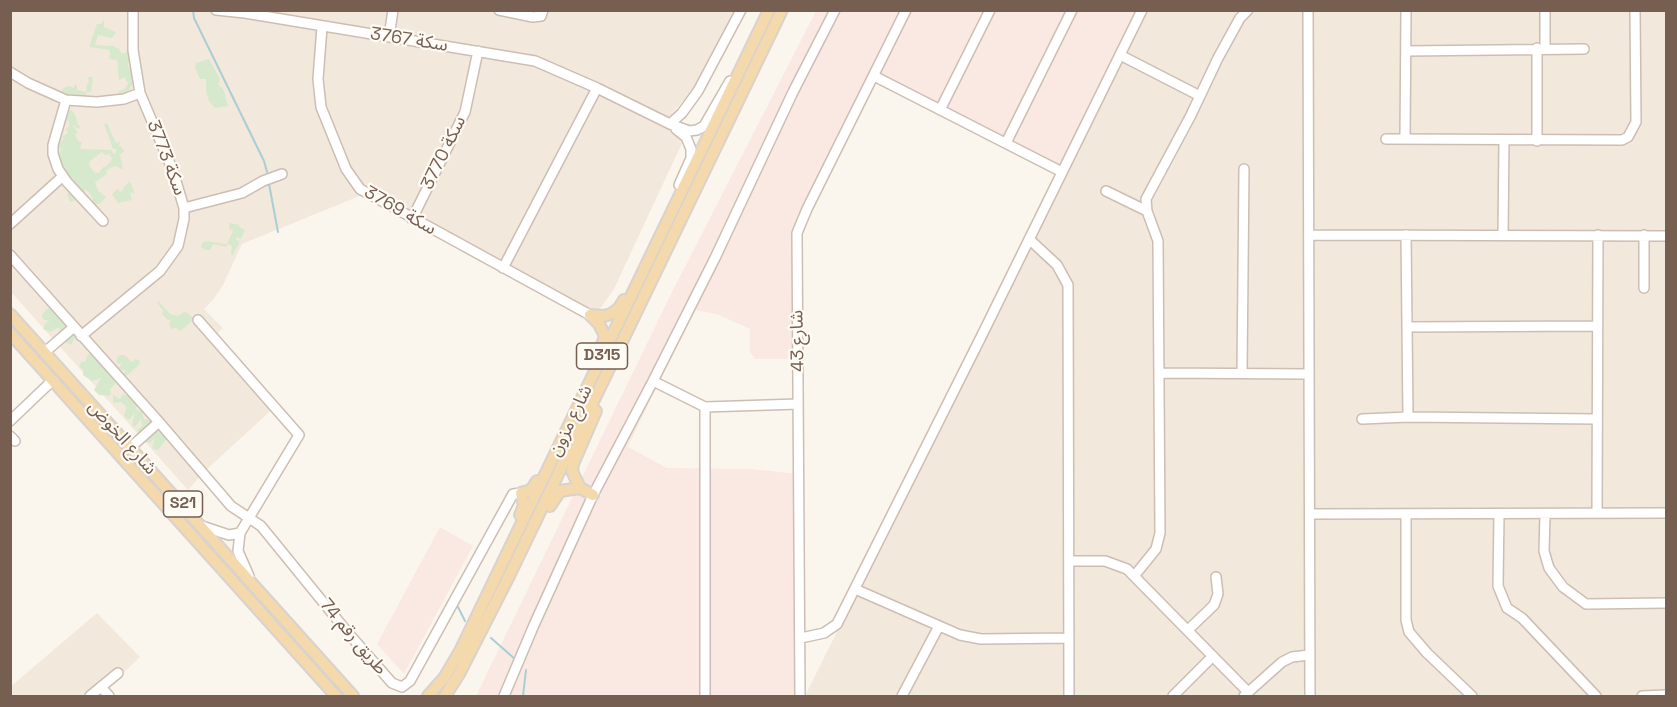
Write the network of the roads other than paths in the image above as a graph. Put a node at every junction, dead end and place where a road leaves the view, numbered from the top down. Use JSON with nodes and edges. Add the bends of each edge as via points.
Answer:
{"nodes":[{"id":1,"x":133,"y":10,"type":"edge"},
{"id":2,"x":393,"y":10,"type":"edge"},
{"id":3,"x":499,"y":10,"type":"edge"},
{"id":4,"x":543,"y":10,"type":"edge"},
{"id":5,"x":741,"y":10,"type":"edge"},
{"id":6,"x":769,"y":10,"type":"edge"},
{"id":7,"x":782,"y":10,"type":"edge"},
{"id":8,"x":790,"y":10,"type":"edge"},
{"id":9,"x":836,"y":10,"type":"edge"},
{"id":10,"x":906,"y":10,"type":"edge"},
{"id":11,"x":990,"y":10,"type":"edge"},
{"id":12,"x":1072,"y":10,"type":"edge"},
{"id":13,"x":1142,"y":10,"type":"edge"},
{"id":14,"x":1248,"y":10,"type":"edge"},
{"id":15,"x":1308,"y":10,"type":"edge"},
{"id":16,"x":1406,"y":10,"type":"edge"},
{"id":17,"x":1545,"y":10,"type":"edge"},
{"id":18,"x":1635,"y":10,"type":"edge"},
{"id":19,"x":217,"y":11,"type":"edge"},
{"id":20,"x":322,"y":27,"type":"junction"},
{"id":21,"x":389,"y":38,"type":"junction"},
{"id":22,"x":1541,"y":48,"type":"junction"},
{"id":23,"x":1584,"y":49,"type":"dead end"},
{"id":24,"x":478,"y":51,"type":"junction"},
{"id":25,"x":1406,"y":51,"type":"junction"},
{"id":26,"x":1119,"y":55,"type":"junction"},
{"id":27,"x":742,"y":65,"type":"junction"},
{"id":28,"x":755,"y":67,"type":"junction"},
{"id":29,"x":10,"y":72,"type":"edge"},
{"id":30,"x":874,"y":76,"type":"junction"},
{"id":31,"x":597,"y":88,"type":"junction"},
{"id":32,"x":140,"y":93,"type":"junction"},
{"id":33,"x":1200,"y":96,"type":"junction"},
{"id":34,"x":66,"y":100,"type":"junction"},
{"id":35,"x":940,"y":110,"type":"junction"},
{"id":36,"x":670,"y":124,"type":"junction"},
{"id":37,"x":1386,"y":139,"type":"dead end"},
{"id":38,"x":1406,"y":140,"type":"junction"},
{"id":39,"x":1504,"y":140,"type":"junction"},
{"id":40,"x":1537,"y":141,"type":"junction"},
{"id":41,"x":1006,"y":143,"type":"junction"},
{"id":42,"x":1244,"y":169,"type":"dead end"},
{"id":43,"x":1062,"y":172,"type":"junction"},
{"id":44,"x":282,"y":174,"type":"dead end"},
{"id":45,"x":63,"y":176,"type":"junction"},
{"id":46,"x":1106,"y":191,"type":"dead end"},
{"id":47,"x":184,"y":208,"type":"junction"},
{"id":48,"x":1147,"y":211,"type":"junction"},
{"id":49,"x":672,"y":212,"type":"junction"},
{"id":50,"x":412,"y":219,"type":"junction"},
{"id":51,"x":103,"y":221,"type":"dead end"},
{"id":52,"x":10,"y":224,"type":"edge"},
{"id":53,"x":1309,"y":235,"type":"junction"},
{"id":54,"x":1406,"y":235,"type":"junction"},
{"id":55,"x":1503,"y":235,"type":"junction"},
{"id":56,"x":1598,"y":235,"type":"junction"},
{"id":57,"x":1644,"y":236,"type":"junction"},
{"id":58,"x":1666,"y":236,"type":"edge"},
{"id":59,"x":1029,"y":239,"type":"junction"},
{"id":60,"x":10,"y":255,"type":"edge"},
{"id":61,"x":650,"y":259,"type":"junction"},
{"id":62,"x":503,"y":268,"type":"junction"},
{"id":63,"x":1644,"y":288,"type":"dead end"},
{"id":64,"x":10,"y":314,"type":"edge"},
{"id":65,"x":590,"y":315,"type":"junction"},
{"id":66,"x":198,"y":320,"type":"dead end"},
{"id":67,"x":1597,"y":326,"type":"junction"},
{"id":68,"x":74,"y":327,"type":"junction"},
{"id":69,"x":1407,"y":327,"type":"junction"},
{"id":70,"x":10,"y":333,"type":"edge"},
{"id":71,"x":81,"y":336,"type":"junction"},
{"id":72,"x":45,"y":352,"type":"junction"},
{"id":73,"x":1160,"y":372,"type":"junction"},
{"id":74,"x":1242,"y":373,"type":"junction"},
{"id":75,"x":606,"y":374,"type":"junction"},
{"id":76,"x":1309,"y":374,"type":"junction"},
{"id":77,"x":53,"y":380,"type":"junction"},
{"id":78,"x":653,"y":381,"type":"junction"},
{"id":79,"x":798,"y":404,"type":"junction"},
{"id":80,"x":705,"y":407,"type":"junction"},
{"id":81,"x":572,"y":416,"type":"junction"},
{"id":82,"x":1408,"y":417,"type":"junction"},
{"id":83,"x":1362,"y":419,"type":"dead end"},
{"id":84,"x":1596,"y":419,"type":"junction"},
{"id":85,"x":10,"y":421,"type":"edge"},
{"id":86,"x":159,"y":422,"type":"junction"},
{"id":87,"x":131,"y":447,"type":"junction"},
{"id":88,"x":580,"y":488,"type":"junction"},
{"id":89,"x":521,"y":493,"type":"junction"},
{"id":90,"x":593,"y":495,"type":"junction"},
{"id":91,"x":1597,"y":513,"type":"junction"},
{"id":92,"x":1666,"y":513,"type":"edge"},
{"id":93,"x":1310,"y":514,"type":"junction"},
{"id":94,"x":1406,"y":514,"type":"junction"},
{"id":95,"x":1498,"y":514,"type":"junction"},
{"id":96,"x":1545,"y":514,"type":"junction"},
{"id":97,"x":250,"y":517,"type":"junction"},
{"id":98,"x":202,"y":526,"type":"junction"},
{"id":99,"x":240,"y":533,"type":"junction"},
{"id":100,"x":510,"y":547,"type":"junction"},
{"id":101,"x":1069,"y":561,"type":"junction"},
{"id":102,"x":1135,"y":575,"type":"junction"},
{"id":103,"x":509,"y":576,"type":"junction"},
{"id":104,"x":1216,"y":577,"type":"dead end"},
{"id":105,"x":250,"y":579,"type":"junction"},
{"id":106,"x":855,"y":588,"type":"junction"},
{"id":107,"x":1666,"y":603,"type":"edge"},
{"id":108,"x":939,"y":626,"type":"junction"},
{"id":109,"x":1188,"y":630,"type":"junction"},
{"id":110,"x":801,"y":638,"type":"junction"},
{"id":111,"x":1069,"y":638,"type":"junction"},
{"id":112,"x":1309,"y":655,"type":"junction"},
{"id":113,"x":1213,"y":656,"type":"junction"},
{"id":114,"x":118,"y":673,"type":"dead end"},
{"id":115,"x":101,"y":687,"type":"junction"},
{"id":116,"x":1246,"y":694,"type":"edge"},
{"id":117,"x":1666,"y":695,"type":"edge"},
{"id":118,"x":90,"y":696,"type":"edge"},
{"id":119,"x":109,"y":696,"type":"edge"},
{"id":120,"x":336,"y":696,"type":"edge"},
{"id":121,"x":353,"y":696,"type":"edge"},
{"id":122,"x":428,"y":696,"type":"edge"},
{"id":123,"x":446,"y":696,"type":"edge"},
{"id":124,"x":504,"y":696,"type":"edge"},
{"id":125,"x":705,"y":696,"type":"edge"},
{"id":126,"x":800,"y":696,"type":"edge"},
{"id":127,"x":902,"y":696,"type":"edge"},
{"id":128,"x":1069,"y":696,"type":"edge"},
{"id":129,"x":1173,"y":696,"type":"edge"},
{"id":130,"x":1310,"y":696,"type":"edge"},
{"id":131,"x":1472,"y":696,"type":"edge"},
{"id":132,"x":1596,"y":696,"type":"edge"},
{"id":133,"x":1642,"y":696,"type":"edge"}],
"edges":[{"from":1,"to":32,"type":"street","name":"سكة 3773","via":[[133,50]]},
{"from":2,"to":21,"type":"street"},
{"from":3,"to":4,"type":"street","via":[[533,17],[541,16]]},
{"from":5,"to":36,"type":"street","via":[[698,91]]},
{"from":6,"to":27,"type":"main road","name":"شارع مزون","number":"D315"},
{"from":7,"to":28,"type":"main road","name":"شارع مزون","number":"D315"},
{"from":8,"to":28,"type":"main road","via":[[766,56]]},
{"from":9,"to":78,"type":"street"},
{"from":10,"to":30,"type":"street","name":"شارع 43"},
{"from":11,"to":35,"type":"street"},
{"from":12,"to":41,"type":"street"},
{"from":13,"to":26,"type":"street"},
{"from":14,"to":33,"type":"street","via":[[1240,18]]},
{"from":15,"to":53,"type":"street"},
{"from":16,"to":25,"type":"street"},
{"from":17,"to":22,"type":"street"},
{"from":18,"to":40,"type":"street","via":[[1636,115],[1628,137],[1615,142]]},
{"from":19,"to":20,"type":"street","name":"سكة 3767"},
{"from":20,"to":21,"type":"street","name":"سكة 3767"},
{"from":20,"to":50,"type":"street","name":"سكة 3769","via":[[318,80],[321,108],[346,169],[360,189]]},
{"from":21,"to":24,"type":"street","name":"سكة 3767"},
{"from":22,"to":23,"type":"street"},
{"from":22,"to":25,"type":"street"},
{"from":22,"to":40,"type":"street"},
{"from":24,"to":31,"type":"street","name":"سكة 3767","via":[[535,61]]},
{"from":24,"to":50,"type":"street","name":"سكة 3770","via":[[465,112]]},
{"from":25,"to":38,"type":"street"},
{"from":26,"to":33,"type":"street"},
{"from":26,"to":43,"type":"street"},
{"from":27,"to":36,"type":"street","via":[[704,126],[690,131]]},
{"from":27,"to":49,"type":"main road","name":"شارع مزون","number":"D315"},
{"from":28,"to":75,"type":"main road","name":"شارع مزون","number":"D315"},
{"from":29,"to":34,"type":"street"},
{"from":30,"to":35,"type":"street"},
{"from":30,"to":79,"type":"street","name":"شارع 43","via":[[797,233]]},
{"from":31,"to":36,"type":"street","name":"سكة 3767"},
{"from":31,"to":62,"type":"street"},
{"from":32,"to":34,"type":"street","via":[[97,102]]},
{"from":32,"to":47,"type":"street","name":"سكة 3773"},
{"from":33,"to":48,"type":"street","via":[[1146,199]]},
{"from":34,"to":45,"type":"street","via":[[53,145]]},
{"from":35,"to":41,"type":"street"},
{"from":36,"to":49,"type":"street","via":[[686,137],[691,149]]},
{"from":37,"to":38,"type":"street"},
{"from":38,"to":39,"type":"street"},
{"from":39,"to":40,"type":"street"},
{"from":39,"to":55,"type":"street"},
{"from":41,"to":43,"type":"street"},
{"from":42,"to":74,"type":"street"},
{"from":43,"to":59,"type":"street"},
{"from":44,"to":47,"type":"street","via":[[238,195]]},
{"from":45,"to":51,"type":"street"},
{"from":45,"to":52,"type":"street"},
{"from":46,"to":48,"type":"street"},
{"from":47,"to":71,"type":"street","name":"سكة 3773","via":[[178,246],[167,263]]},
{"from":48,"to":73,"type":"street","via":[[1158,241]]},
{"from":49,"to":61,"type":"main road","name":"شارع مزون","number":"D315"},
{"from":50,"to":62,"type":"street","name":"سكة 3769"},
{"from":53,"to":54,"type":"street"},
{"from":53,"to":76,"type":"street"},
{"from":54,"to":55,"type":"street"},
{"from":54,"to":69,"type":"street"},
{"from":55,"to":56,"type":"street"},
{"from":56,"to":57,"type":"street"},
{"from":56,"to":67,"type":"street"},
{"from":57,"to":58,"type":"street"},
{"from":57,"to":63,"type":"street"},
{"from":59,"to":101,"type":"street","via":[[1057,265],[1068,285]]},
{"from":59,"to":106,"type":"street"},
{"from":60,"to":68,"type":"street","name":"طريق رقم 74"},
{"from":61,"to":65,"type":"main road","via":[[619,308],[604,316]]},
{"from":61,"to":81,"type":"main road","name":"شارع مزون","number":"D315"},
{"from":62,"to":65,"type":"street","name":"سكة 3769"},
{"from":64,"to":72,"type":"main road","name":"شارع الخوض","number":"S21"},
{"from":65,"to":81,"type":"main road","via":[[605,336]]},
{"from":66,"to":97,"type":"street","via":[[299,435]]},
{"from":67,"to":69,"type":"street"},
{"from":67,"to":84,"type":"street"},
{"from":68,"to":71,"type":"street","name":"طريق رقم 74"},
{"from":68,"to":72,"type":"street"},
{"from":69,"to":82,"type":"street"},
{"from":70,"to":77,"type":"main road","name":"شارع الخوض","number":"S21"},
{"from":71,"to":86,"type":"street","name":"طريق رقم 74"},
{"from":72,"to":87,"type":"main road","name":"شارع الخوض","number":"S21"},
{"from":73,"to":74,"type":"street"},
{"from":73,"to":102,"type":"street","via":[[1160,533],[1156,549]]},
{"from":74,"to":76,"type":"street"},
{"from":75,"to":88,"type":"main road","via":[[603,396],[573,465]]},
{"from":75,"to":103,"type":"main road","name":"شارع مزون","number":"D315"},
{"from":76,"to":93,"type":"street"},
{"from":77,"to":85,"type":"street"},
{"from":77,"to":120,"type":"main road","name":"شارع الخوض","number":"S21"},
{"from":78,"to":80,"type":"street"},
{"from":78,"to":90,"type":"street"},
{"from":79,"to":80,"type":"street"},
{"from":79,"to":110,"type":"street","name":"شارع 43"},
{"from":80,"to":125,"type":"street"},
{"from":81,"to":89,"type":"main road","via":[[535,484]]},
{"from":81,"to":100,"type":"main road","name":"شارع مزون","number":"D315"},
{"from":82,"to":83,"type":"street"},
{"from":82,"to":84,"type":"street"},
{"from":84,"to":91,"type":"street"},
{"from":86,"to":87,"type":"street"},
{"from":86,"to":97,"type":"street","name":"طريق رقم 74","via":[[231,506]]},
{"from":87,"to":98,"type":"main road","name":"شارع الخوض","number":"S21"},
{"from":88,"to":90,"type":"main road"},
{"from":88,"to":103,"type":"main road","via":[[564,489],[557,494],[526,554]]},
{"from":89,"to":97,"type":"street","name":"طريق رقم 74","via":[[513,494],[410,681],[402,687],[392,683],[348,634]]},
{"from":89,"to":100,"type":"main road","via":[[524,505]]},
{"from":90,"to":124,"type":"street"},
{"from":91,"to":92,"type":"street"},
{"from":91,"to":96,"type":"street"},
{"from":93,"to":94,"type":"street"},
{"from":93,"to":112,"type":"street"},
{"from":94,"to":95,"type":"street"},
{"from":94,"to":131,"type":"street","via":[[1409,632]]},
{"from":95,"to":96,"type":"street"},
{"from":95,"to":132,"type":"street","via":[[1498,586],[1507,608],[1522,618]]},
{"from":96,"to":107,"type":"street","via":[[1544,551],[1549,568],[1563,587],[1586,604]]},
{"from":97,"to":99,"type":"street"},
{"from":98,"to":99,"type":"street","via":[[229,535]]},
{"from":98,"to":105,"type":"main road","name":"شارع الخوض","number":"S21"},
{"from":99,"to":105,"type":"street","via":[[239,556]]},
{"from":100,"to":122,"type":"main road","name":"شارع مزون","number":"D315","via":[[460,651]]},
{"from":101,"to":102,"type":"street","via":[[1106,561]]},
{"from":101,"to":111,"type":"street"},
{"from":102,"to":109,"type":"street"},
{"from":103,"to":123,"type":"main road","name":"شارع مزون","number":"D315"},
{"from":104,"to":109,"type":"street","via":[[1218,594],[1214,605]]},
{"from":105,"to":121,"type":"main road","name":"شارع الخوض","number":"S21"},
{"from":106,"to":108,"type":"street"},
{"from":106,"to":110,"type":"street","via":[[830,631]]},
{"from":108,"to":111,"type":"street","via":[[981,639]]},
{"from":108,"to":127,"type":"street"},
{"from":109,"to":113,"type":"street"},
{"from":110,"to":126,"type":"street","name":"شارع 43"},
{"from":111,"to":128,"type":"street"},
{"from":112,"to":116,"type":"street","via":[[1282,662]]},
{"from":112,"to":130,"type":"street"},
{"from":113,"to":116,"type":"street"},
{"from":113,"to":129,"type":"street"},
{"from":114,"to":115,"type":"street"},
{"from":115,"to":118,"type":"street"},
{"from":115,"to":119,"type":"street"},
{"from":117,"to":133,"type":"street"}]}
